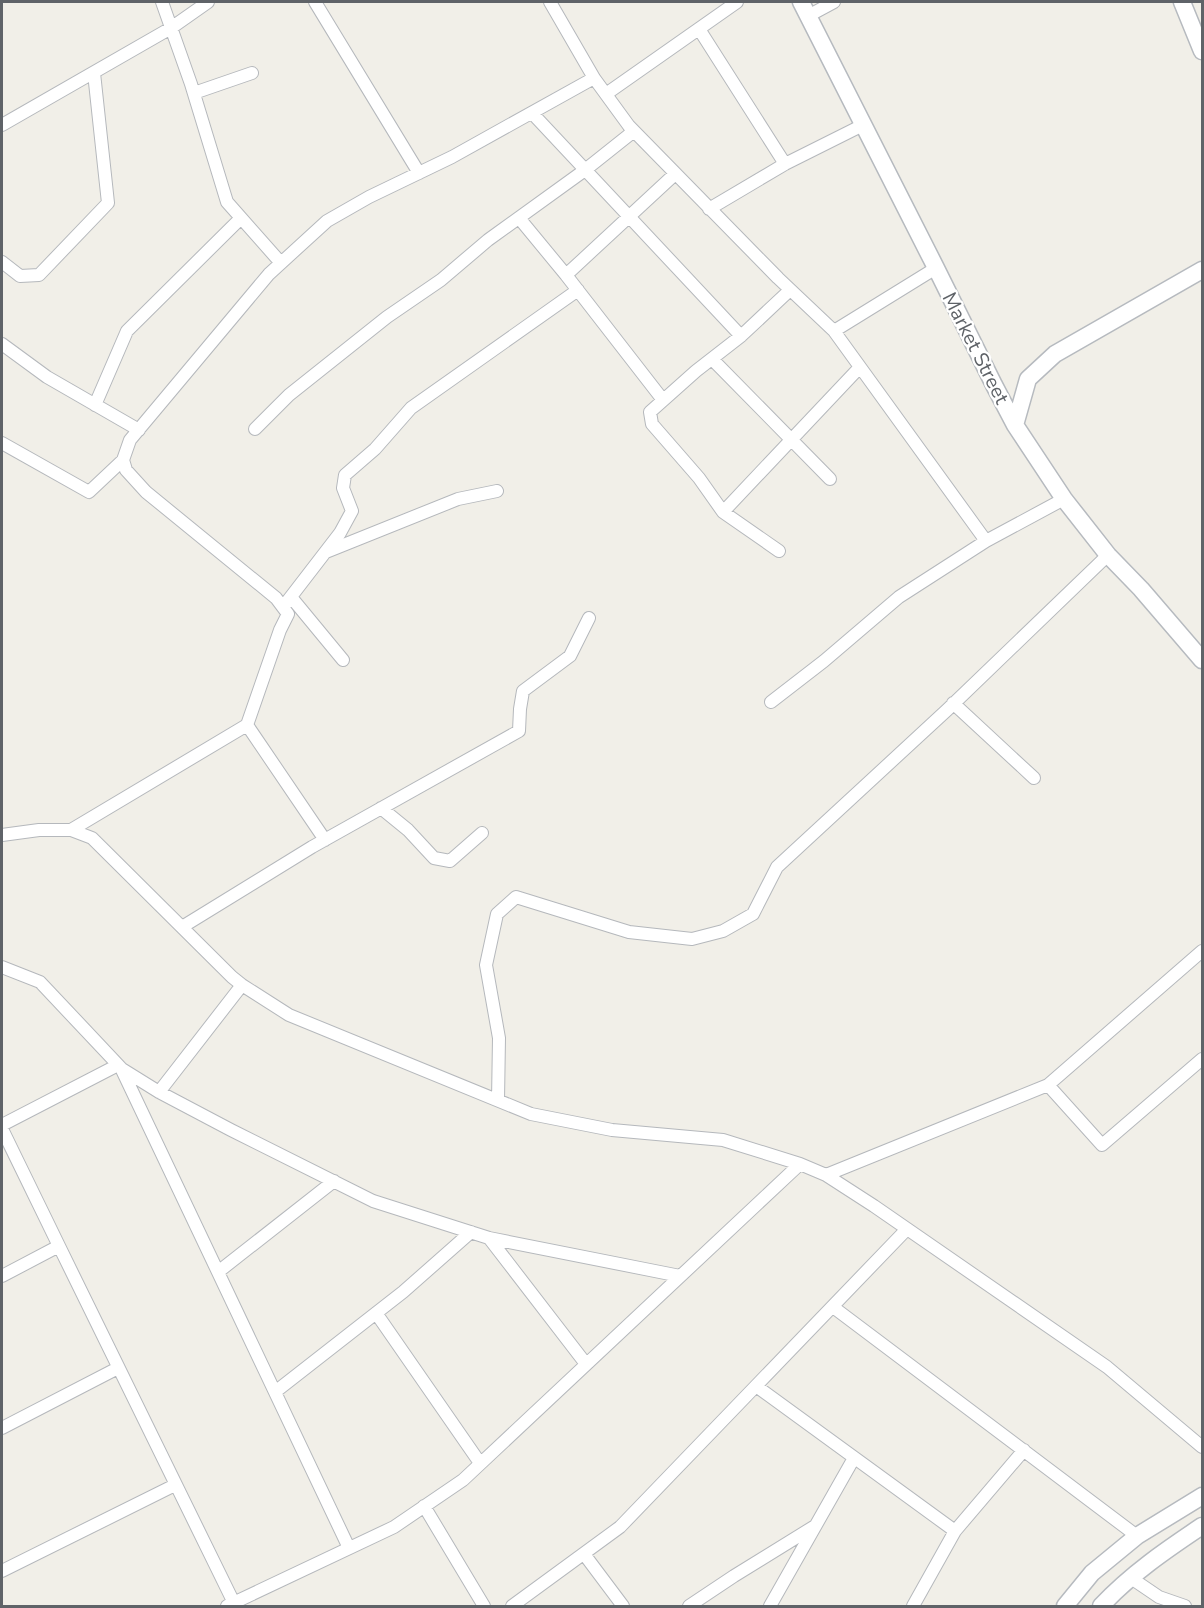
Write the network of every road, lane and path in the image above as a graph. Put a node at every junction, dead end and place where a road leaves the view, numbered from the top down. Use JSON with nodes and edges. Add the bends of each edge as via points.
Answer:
{"nodes":[{"id":1,"x":162,"y":2,"type":"edge"},
{"id":2,"x":208,"y":2,"type":"edge"},
{"id":3,"x":315,"y":2,"type":"edge"},
{"id":4,"x":550,"y":2,"type":"edge"},
{"id":5,"x":737,"y":2,"type":"edge"},
{"id":6,"x":834,"y":2,"type":"edge"},
{"id":7,"x":1182,"y":2,"type":"edge"},
{"id":8,"x":804,"y":9,"type":"edge"},
{"id":9,"x":171,"y":28,"type":"junction"},
{"id":10,"x":699,"y":29,"type":"junction"},
{"id":11,"x":1203,"y":51,"type":"edge"},
{"id":12,"x":94,"y":73,"type":"junction"},
{"id":13,"x":252,"y":73,"type":"dead end"},
{"id":14,"x":594,"y":78,"type":"junction"},
{"id":15,"x":194,"y":93,"type":"junction"},
{"id":16,"x":606,"y":94,"type":"junction"},
{"id":17,"x":532,"y":113,"type":"junction"},
{"id":18,"x":863,"y":124,"type":"junction"},
{"id":19,"x":2,"y":125,"type":"edge"},
{"id":20,"x":634,"y":131,"type":"junction"},
{"id":21,"x":785,"y":164,"type":"junction"},
{"id":22,"x":585,"y":171,"type":"junction"},
{"id":23,"x":419,"y":173,"type":"junction"},
{"id":24,"x":675,"y":174,"type":"junction"},
{"id":25,"x":709,"y":208,"type":"junction"},
{"id":26,"x":629,"y":217,"type":"junction"},
{"id":27,"x":241,"y":218,"type":"junction"},
{"id":28,"x":519,"y":218,"type":"junction"},
{"id":29,"x":2,"y":262,"type":"edge"},
{"id":30,"x":281,"y":263,"type":"junction"},
{"id":31,"x":936,"y":268,"type":"junction"},
{"id":32,"x":1203,"y":270,"type":"edge"},
{"id":33,"x":566,"y":275,"type":"junction"},
{"id":34,"x":578,"y":290,"type":"junction"},
{"id":35,"x":790,"y":290,"type":"junction"},
{"id":36,"x":834,"y":331,"type":"junction"},
{"id":37,"x":741,"y":336,"type":"junction"},
{"id":38,"x":2,"y":344,"type":"edge"},
{"id":39,"x":712,"y":358,"type":"junction"},
{"id":40,"x":860,"y":367,"type":"junction"},
{"id":41,"x":663,"y":400,"type":"junction"},
{"id":42,"x":95,"y":405,"type":"junction"},
{"id":43,"x":1015,"y":425,"type":"junction"},
{"id":44,"x":255,"y":429,"type":"dead end"},
{"id":45,"x":139,"y":430,"type":"junction"},
{"id":46,"x":791,"y":440,"type":"junction"},
{"id":47,"x":2,"y":444,"type":"edge"},
{"id":48,"x":123,"y":460,"type":"junction"},
{"id":49,"x":830,"y":479,"type":"dead end"},
{"id":50,"x":497,"y":491,"type":"dead end"},
{"id":51,"x":1064,"y":500,"type":"junction"},
{"id":52,"x":723,"y":512,"type":"junction"},
{"id":53,"x":986,"y":541,"type":"junction"},
{"id":54,"x":779,"y":551,"type":"dead end"},
{"id":55,"x":324,"y":553,"type":"junction"},
{"id":56,"x":1108,"y":555,"type":"junction"},
{"id":57,"x":287,"y":602,"type":"junction"},
{"id":58,"x":590,"y":618,"type":"dead end"},
{"id":59,"x":343,"y":660,"type":"dead end"},
{"id":60,"x":1203,"y":660,"type":"edge"},
{"id":61,"x":771,"y":702,"type":"dead end"},
{"id":62,"x":953,"y":704,"type":"junction"},
{"id":63,"x":247,"y":725,"type":"junction"},
{"id":64,"x":1034,"y":778,"type":"dead end"},
{"id":65,"x":381,"y":808,"type":"junction"},
{"id":66,"x":71,"y":830,"type":"junction"},
{"id":67,"x":482,"y":833,"type":"dead end"},
{"id":68,"x":2,"y":835,"type":"edge"},
{"id":69,"x":325,"y":840,"type":"junction"},
{"id":70,"x":182,"y":927,"type":"junction"},
{"id":71,"x":1203,"y":951,"type":"edge"},
{"id":72,"x":2,"y":967,"type":"edge"},
{"id":73,"x":242,"y":985,"type":"junction"},
{"id":74,"x":1203,"y":1059,"type":"edge"},
{"id":75,"x":120,"y":1067,"type":"junction"},
{"id":76,"x":1048,"y":1085,"type":"junction"},
{"id":77,"x":159,"y":1092,"type":"junction"},
{"id":78,"x":498,"y":1100,"type":"junction"},
{"id":79,"x":2,"y":1127,"type":"edge"},
{"id":80,"x":800,"y":1164,"type":"junction"},
{"id":81,"x":826,"y":1175,"type":"junction"},
{"id":82,"x":334,"y":1181,"type":"junction"},
{"id":83,"x":907,"y":1229,"type":"junction"},
{"id":84,"x":471,"y":1232,"type":"junction"},
{"id":85,"x":489,"y":1238,"type":"junction"},
{"id":86,"x":59,"y":1246,"type":"junction"},
{"id":87,"x":218,"y":1272,"type":"junction"},
{"id":88,"x":2,"y":1276,"type":"edge"},
{"id":89,"x":680,"y":1276,"type":"junction"},
{"id":90,"x":833,"y":1307,"type":"junction"},
{"id":91,"x":376,"y":1313,"type":"junction"},
{"id":92,"x":586,"y":1364,"type":"junction"},
{"id":93,"x":118,"y":1368,"type":"junction"},
{"id":94,"x":756,"y":1386,"type":"junction"},
{"id":95,"x":275,"y":1392,"type":"junction"},
{"id":96,"x":2,"y":1428,"type":"edge"},
{"id":97,"x":1203,"y":1447,"type":"edge"},
{"id":98,"x":1024,"y":1450,"type":"junction"},
{"id":99,"x":854,"y":1458,"type":"junction"},
{"id":100,"x":480,"y":1463,"type":"junction"},
{"id":101,"x":175,"y":1485,"type":"junction"},
{"id":102,"x":1203,"y":1496,"type":"edge"},
{"id":103,"x":424,"y":1506,"type":"junction"},
{"id":104,"x":815,"y":1526,"type":"junction"},
{"id":105,"x":1203,"y":1526,"type":"edge"},
{"id":106,"x":955,"y":1531,"type":"junction"},
{"id":107,"x":1137,"y":1536,"type":"junction"},
{"id":108,"x":349,"y":1548,"type":"junction"},
{"id":109,"x":584,"y":1554,"type":"junction"},
{"id":110,"x":2,"y":1571,"type":"edge"},
{"id":111,"x":1131,"y":1578,"type":"junction"},
{"id":112,"x":230,"y":1605,"type":"edge"},
{"id":113,"x":484,"y":1606,"type":"edge"},
{"id":114,"x":512,"y":1606,"type":"edge"},
{"id":115,"x":623,"y":1606,"type":"edge"},
{"id":116,"x":689,"y":1606,"type":"edge"},
{"id":117,"x":770,"y":1606,"type":"edge"},
{"id":118,"x":913,"y":1606,"type":"edge"},
{"id":119,"x":1065,"y":1606,"type":"edge"},
{"id":120,"x":1101,"y":1606,"type":"edge"},
{"id":121,"x":1185,"y":1606,"type":"edge"}],
"edges":[{"from":1,"to":9,"type":"street"},
{"from":2,"to":9,"type":"street"},
{"from":3,"to":23,"type":"street"},
{"from":4,"to":14,"type":"street"},
{"from":5,"to":10,"type":"street"},
{"from":6,"to":8,"type":"street"},
{"from":7,"to":11,"type":"street"},
{"from":8,"to":18,"type":"street","name":"Market Street"},
{"from":9,"to":12,"type":"street"},
{"from":9,"to":15,"type":"street"},
{"from":10,"to":16,"type":"street"},
{"from":10,"to":21,"type":"street"},
{"from":12,"to":19,"type":"street"},
{"from":12,"to":29,"type":"street","via":[[108,203],[39,275],[20,276]]},
{"from":13,"to":15,"type":"street"},
{"from":14,"to":16,"type":"street"},
{"from":14,"to":17,"type":"street"},
{"from":15,"to":27,"type":"street","via":[[227,202]]},
{"from":16,"to":20,"type":"street"},
{"from":17,"to":22,"type":"street"},
{"from":17,"to":23,"type":"street"},
{"from":18,"to":21,"type":"street"},
{"from":18,"to":31,"type":"street","name":"Market Street"},
{"from":20,"to":22,"type":"street"},
{"from":20,"to":24,"type":"street"},
{"from":21,"to":25,"type":"street"},
{"from":22,"to":26,"type":"street"},
{"from":22,"to":28,"type":"street"},
{"from":23,"to":30,"type":"street","via":[[327,221]]},
{"from":24,"to":25,"type":"street"},
{"from":24,"to":26,"type":"street"},
{"from":25,"to":35,"type":"street"},
{"from":26,"to":33,"type":"street"},
{"from":26,"to":37,"type":"street"},
{"from":27,"to":30,"type":"street"},
{"from":27,"to":42,"type":"street","via":[[127,331]]},
{"from":28,"to":33,"type":"street"},
{"from":28,"to":44,"type":"street","via":[[289,395]]},
{"from":30,"to":45,"type":"street"},
{"from":31,"to":36,"type":"street"},
{"from":31,"to":43,"type":"street","name":"Market Street"},
{"from":32,"to":43,"type":"street","via":[[1055,354],[1028,379]]},
{"from":33,"to":34,"type":"street"},
{"from":34,"to":41,"type":"street"},
{"from":34,"to":55,"type":"street","via":[[411,408],[375,449],[345,475],[343,488],[352,511]]},
{"from":35,"to":36,"type":"street"},
{"from":35,"to":37,"type":"street"},
{"from":36,"to":40,"type":"street"},
{"from":37,"to":39,"type":"street"},
{"from":38,"to":42,"type":"street"},
{"from":39,"to":41,"type":"street"},
{"from":39,"to":46,"type":"street"},
{"from":40,"to":46,"type":"street"},
{"from":40,"to":53,"type":"street"},
{"from":41,"to":52,"type":"street","via":[[650,412],[652,424]]},
{"from":42,"to":45,"type":"street"},
{"from":43,"to":51,"type":"street","name":"Market Street"},
{"from":45,"to":48,"type":"street"},
{"from":46,"to":49,"type":"street"},
{"from":46,"to":52,"type":"street"},
{"from":47,"to":48,"type":"street","via":[[89,492]]},
{"from":48,"to":57,"type":"street","via":[[126,470],[146,492],[276,598]]},
{"from":50,"to":55,"type":"street","via":[[458,499]]},
{"from":51,"to":53,"type":"street"},
{"from":51,"to":56,"type":"street","name":"Market Street"},
{"from":52,"to":54,"type":"street"},
{"from":53,"to":61,"type":"street","via":[[899,597]]},
{"from":55,"to":57,"type":"street"},
{"from":56,"to":60,"type":"street","name":"Market Street"},
{"from":56,"to":62,"type":"street"},
{"from":57,"to":59,"type":"street"},
{"from":57,"to":63,"type":"street","via":[[288,614]]},
{"from":58,"to":65,"type":"street","via":[[570,656],[523,691],[519,731]]},
{"from":62,"to":64,"type":"street"},
{"from":62,"to":78,"type":"street","via":[[777,867],[753,914],[723,932],[692,939],[629,932],[516,897],[497,914],[486,965],[499,1038]]},
{"from":63,"to":66,"type":"street"},
{"from":63,"to":69,"type":"street"},
{"from":65,"to":67,"type":"street","via":[[434,858],[450,861]]},
{"from":65,"to":69,"type":"street"},
{"from":66,"to":68,"type":"street"},
{"from":66,"to":70,"type":"street","via":[[92,838]]},
{"from":69,"to":70,"type":"street"},
{"from":70,"to":73,"type":"street"},
{"from":71,"to":76,"type":"street"},
{"from":72,"to":75,"type":"street","via":[[40,982]]},
{"from":73,"to":77,"type":"street"},
{"from":73,"to":78,"type":"street","via":[[289,1015]]},
{"from":74,"to":76,"type":"street","via":[[1102,1145]]},
{"from":75,"to":77,"type":"street"},
{"from":75,"to":79,"type":"street"},
{"from":75,"to":87,"type":"street"},
{"from":76,"to":81,"type":"street"},
{"from":77,"to":82,"type":"street"},
{"from":78,"to":80,"type":"street","via":[[531,1114],[612,1130],[723,1140]]},
{"from":79,"to":86,"type":"street"},
{"from":80,"to":81,"type":"street"},
{"from":80,"to":89,"type":"street"},
{"from":81,"to":83,"type":"street"},
{"from":82,"to":84,"type":"street","via":[[373,1201]]},
{"from":82,"to":87,"type":"street"},
{"from":83,"to":90,"type":"street"},
{"from":83,"to":97,"type":"street","via":[[1107,1367]]},
{"from":84,"to":85,"type":"street"},
{"from":84,"to":91,"type":"street"},
{"from":85,"to":89,"type":"street"},
{"from":85,"to":92,"type":"street"},
{"from":86,"to":88,"type":"street"},
{"from":86,"to":93,"type":"street"},
{"from":87,"to":95,"type":"street"},
{"from":89,"to":92,"type":"street"},
{"from":90,"to":94,"type":"street"},
{"from":90,"to":98,"type":"street"},
{"from":91,"to":95,"type":"street"},
{"from":91,"to":100,"type":"street"},
{"from":92,"to":100,"type":"street"},
{"from":93,"to":96,"type":"street"},
{"from":93,"to":101,"type":"street"},
{"from":94,"to":99,"type":"street"},
{"from":94,"to":109,"type":"street","via":[[620,1527]]},
{"from":95,"to":108,"type":"street"},
{"from":98,"to":106,"type":"street"},
{"from":98,"to":107,"type":"street"},
{"from":99,"to":104,"type":"street"},
{"from":99,"to":106,"type":"street"},
{"from":100,"to":103,"type":"street","via":[[463,1480]]},
{"from":101,"to":110,"type":"street"},
{"from":101,"to":112,"type":"street"},
{"from":102,"to":107,"type":"street"},
{"from":103,"to":108,"type":"street","via":[[394,1527]]},
{"from":103,"to":113,"type":"street"},
{"from":104,"to":116,"type":"street"},
{"from":104,"to":117,"type":"street"},
{"from":105,"to":111,"type":"street"},
{"from":106,"to":118,"type":"street"},
{"from":107,"to":119,"type":"street","via":[[1092,1573]]},
{"from":108,"to":112,"type":"street"},
{"from":109,"to":114,"type":"street"},
{"from":109,"to":115,"type":"street"},
{"from":111,"to":120,"type":"street"},
{"from":111,"to":121,"type":"street","via":[[1159,1597]]}]}
